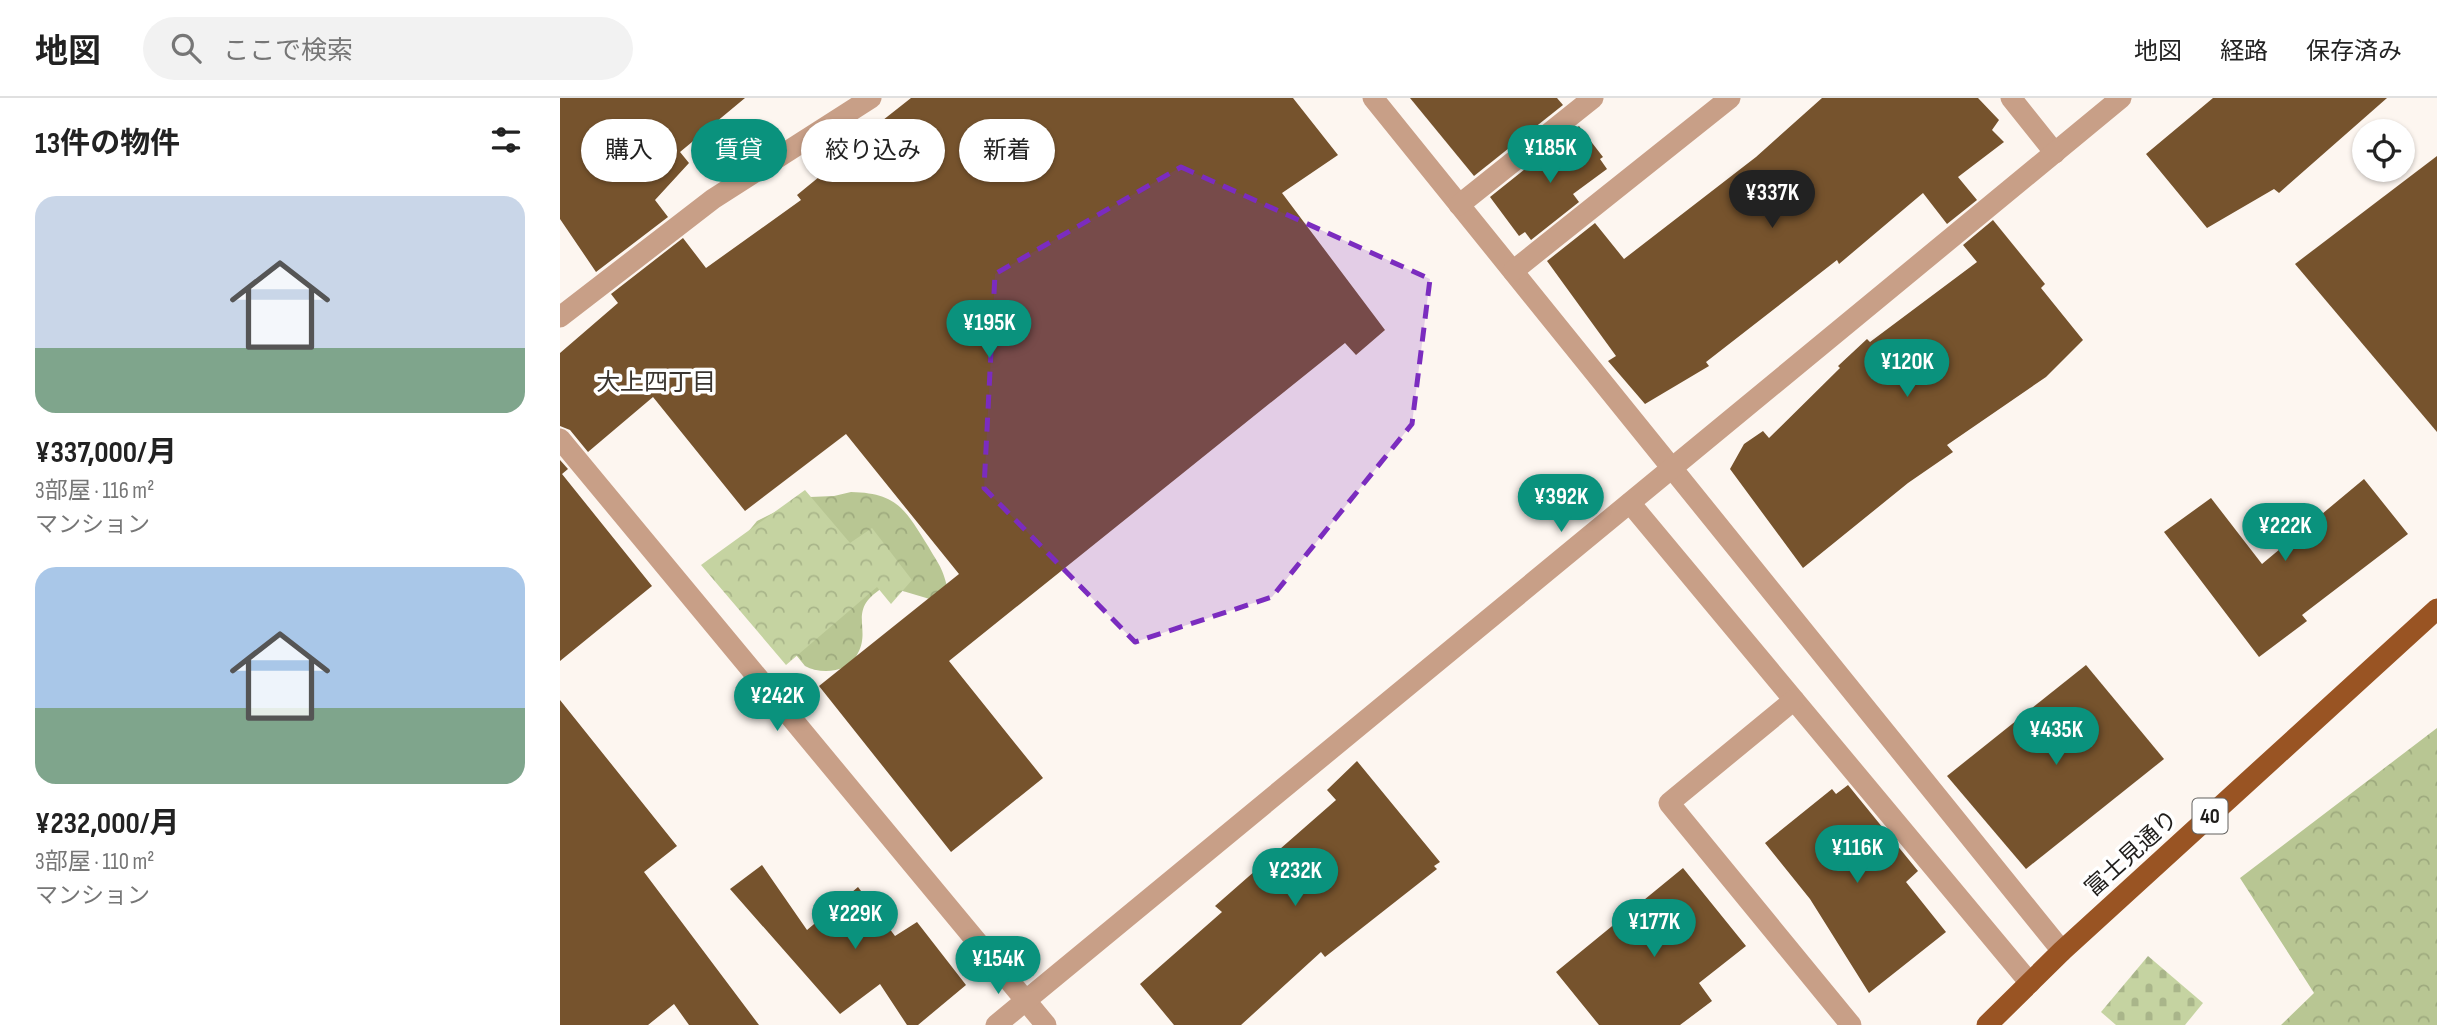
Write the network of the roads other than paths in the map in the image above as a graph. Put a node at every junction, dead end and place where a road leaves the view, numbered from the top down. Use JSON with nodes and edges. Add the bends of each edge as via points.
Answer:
{"nodes":[{"id":1,"x":871,"y":98,"type":"edge"},
{"id":2,"x":1593,"y":98,"type":"edge"},
{"id":3,"x":1730,"y":98,"type":"edge"},
{"id":4,"x":2011,"y":98,"type":"edge"},
{"id":5,"x":2121,"y":98,"type":"edge"},
{"id":6,"x":1380,"y":100,"type":"edge"},
{"id":7,"x":2054,"y":153,"type":"junction"},
{"id":8,"x":1459,"y":205,"type":"junction"},
{"id":9,"x":1513,"y":271,"type":"junction"},
{"id":10,"x":560,"y":317,"type":"edge"},
{"id":11,"x":560,"y":439,"type":"edge"},
{"id":12,"x":1672,"y":468,"type":"junction"},
{"id":13,"x":1630,"y":503,"type":"junction"},
{"id":14,"x":2437,"y":609,"type":"edge"},
{"id":15,"x":1794,"y":700,"type":"junction"},
{"id":16,"x":2062,"y":951,"type":"junction"},
{"id":17,"x":2030,"y":983,"type":"junction"},
{"id":18,"x":1027,"y":1001,"type":"junction"},
{"id":19,"x":996,"y":1025,"type":"edge"},
{"id":20,"x":1046,"y":1025,"type":"edge"},
{"id":21,"x":1851,"y":1025,"type":"edge"},
{"id":22,"x":1987,"y":1025,"type":"edge"}],
"edges":[{"from":1,"to":10,"type":"street","via":[[713,199]]},
{"from":2,"to":8,"type":"street"},
{"from":3,"to":9,"type":"street"},
{"from":4,"to":7,"type":"street"},
{"from":5,"to":7,"type":"street"},
{"from":6,"to":8,"type":"street"},
{"from":7,"to":12,"type":"street"},
{"from":8,"to":9,"type":"street"},
{"from":9,"to":12,"type":"street"},
{"from":11,"to":18,"type":"street"},
{"from":12,"to":13,"type":"street"},
{"from":12,"to":16,"type":"street"},
{"from":13,"to":15,"type":"street"},
{"from":13,"to":18,"type":"street"},
{"from":14,"to":16,"type":"main road","name":"富士見通り","number":"40"},
{"from":15,"to":17,"type":"street"},
{"from":15,"to":21,"type":"street","via":[[1669,803]]},
{"from":16,"to":17,"type":"main road","name":"富士見通り","number":"40"},
{"from":17,"to":22,"type":"main road","name":"富士見通り","number":"40"},
{"from":18,"to":19,"type":"street"},
{"from":18,"to":20,"type":"street"}]}
